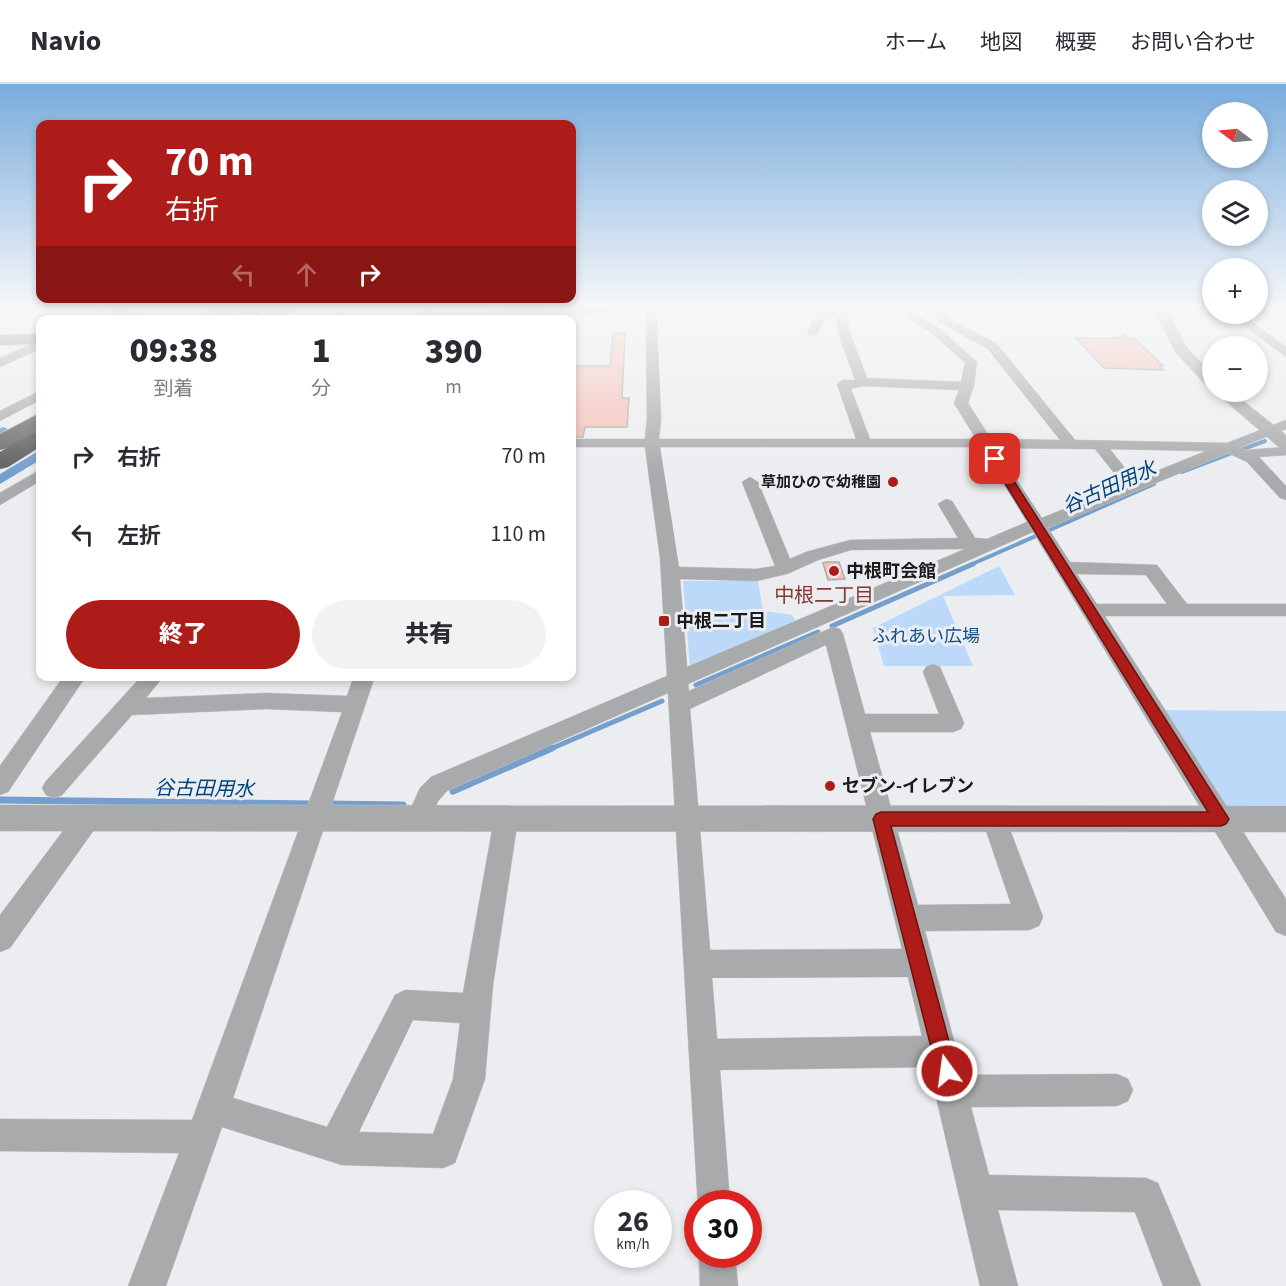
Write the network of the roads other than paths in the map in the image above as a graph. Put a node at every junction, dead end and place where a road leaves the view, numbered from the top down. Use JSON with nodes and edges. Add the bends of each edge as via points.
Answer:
{"nodes":[{"id":1,"x":653,"y":362,"type":"edge"},
{"id":2,"x":855,"y":362,"type":"edge"},
{"id":3,"x":971,"y":362,"type":"edge"},
{"id":4,"x":1005,"y":362,"type":"edge"},
{"id":5,"x":862,"y":382,"type":"junction"},
{"id":6,"x":967,"y":386,"type":"junction"},
{"id":7,"x":36,"y":397,"type":"edge"},
{"id":8,"x":1238,"y":402,"type":"edge"},
{"id":9,"x":0,"y":416,"type":"edge"},
{"id":10,"x":36,"y":416,"type":"edge"},
{"id":11,"x":36,"y":422,"type":"edge"},
{"id":12,"x":36,"y":427,"type":"edge"},
{"id":13,"x":1278,"y":428,"type":"edge"},
{"id":14,"x":36,"y":440,"type":"edge"},
{"id":15,"x":652,"y":442,"type":"junction"},
{"id":16,"x":864,"y":442,"type":"junction"},
{"id":17,"x":0,"y":443,"type":"edge"},
{"id":18,"x":576,"y":443,"type":"edge"},
{"id":19,"x":985,"y":443,"type":"junction"},
{"id":20,"x":1070,"y":443,"type":"junction"},
{"id":21,"x":1098,"y":444,"type":"junction"},
{"id":22,"x":1286,"y":444,"type":"edge"},
{"id":23,"x":36,"y":446,"type":"edge"},
{"id":24,"x":1229,"y":447,"type":"junction"},
{"id":25,"x":0,"y":448,"type":"edge"},
{"id":26,"x":1286,"y":451,"type":"edge"},
{"id":27,"x":1245,"y":454,"type":"junction"},
{"id":28,"x":0,"y":462,"type":"edge"},
{"id":29,"x":0,"y":469,"type":"edge"},
{"id":30,"x":36,"y":478,"type":"edge"},
{"id":31,"x":1149,"y":479,"type":"junction"},
{"id":32,"x":750,"y":482,"type":"dead end"},
{"id":33,"x":1286,"y":495,"type":"edge"},
{"id":34,"x":0,"y":500,"type":"edge"},
{"id":35,"x":946,"y":504,"type":"dead end"},
{"id":36,"x":1037,"y":525,"type":"junction"},
{"id":37,"x":970,"y":543,"type":"junction"},
{"id":38,"x":991,"y":543,"type":"junction"},
{"id":39,"x":784,"y":567,"type":"junction"},
{"id":40,"x":1063,"y":568,"type":"junction"},
{"id":41,"x":670,"y":573,"type":"junction"},
{"id":42,"x":1090,"y":610,"type":"junction"},
{"id":43,"x":1182,"y":610,"type":"junction"},
{"id":44,"x":1286,"y":610,"type":"edge"},
{"id":45,"x":933,"y":672,"type":"dead end"},
{"id":46,"x":678,"y":679,"type":"junction"},
{"id":47,"x":73,"y":681,"type":"edge"},
{"id":48,"x":149,"y":681,"type":"edge"},
{"id":49,"x":362,"y":681,"type":"edge"},
{"id":50,"x":354,"y":704,"type":"junction"},
{"id":51,"x":680,"y":704,"type":"junction"},
{"id":52,"x":128,"y":707,"type":"junction"},
{"id":53,"x":856,"y":723,"type":"junction"},
{"id":54,"x":0,"y":785,"type":"edge"},
{"id":55,"x":54,"y":788,"type":"dead end"},
{"id":56,"x":0,"y":818,"type":"edge"},
{"id":57,"x":87,"y":819,"type":"junction"},
{"id":58,"x":315,"y":819,"type":"junction"},
{"id":59,"x":418,"y":819,"type":"junction"},
{"id":60,"x":506,"y":819,"type":"junction"},
{"id":61,"x":687,"y":819,"type":"junction"},
{"id":62,"x":881,"y":819,"type":"junction"},
{"id":63,"x":994,"y":819,"type":"junction"},
{"id":64,"x":1221,"y":819,"type":"junction"},
{"id":65,"x":1286,"y":819,"type":"edge"},
{"id":66,"x":908,"y":918,"type":"junction"},
{"id":67,"x":1286,"y":923,"type":"edge"},
{"id":68,"x":0,"y":938,"type":"edge"},
{"id":69,"x":699,"y":963,"type":"junction"},
{"id":70,"x":919,"y":963,"type":"junction"},
{"id":71,"x":476,"y":1009,"type":"junction"},
{"id":72,"x":942,"y":1052,"type":"junction"},
{"id":73,"x":704,"y":1055,"type":"junction"},
{"id":74,"x":1118,"y":1090,"type":"dead end"},
{"id":75,"x":951,"y":1091,"type":"junction"},
{"id":76,"x":207,"y":1123,"type":"junction"},
{"id":77,"x":0,"y":1136,"type":"edge"},
{"id":78,"x":335,"y":1146,"type":"junction"},
{"id":79,"x":712,"y":1190,"type":"edge"},
{"id":80,"x":976,"y":1192,"type":"junction"},
{"id":81,"x":718,"y":1268,"type":"edge"},
{"id":82,"x":147,"y":1286,"type":"edge"},
{"id":83,"x":719,"y":1286,"type":"edge"},
{"id":84,"x":999,"y":1286,"type":"edge"},
{"id":85,"x":1182,"y":1286,"type":"edge"}],
"edges":[{"from":1,"to":15,"type":"street"},
{"from":2,"to":5,"type":"street"},
{"from":3,"to":6,"type":"street"},
{"from":4,"to":20,"type":"street"},
{"from":5,"to":6,"type":"street"},
{"from":5,"to":16,"type":"street","via":[[843,384]]},
{"from":6,"to":19,"type":"street","via":[[961,403]]},
{"from":7,"to":9,"type":"street"},
{"from":8,"to":13,"type":"street"},
{"from":9,"to":10,"type":"highway","via":[[17,419]]},
{"from":11,"to":17,"type":"highway"},
{"from":12,"to":25,"type":"highway"},
{"from":13,"to":22,"type":"street"},
{"from":13,"to":24,"type":"street"},
{"from":14,"to":28,"type":"highway"},
{"from":15,"to":16,"type":"street"},
{"from":15,"to":18,"type":"street"},
{"from":15,"to":41,"type":"street"},
{"from":16,"to":19,"type":"street"},
{"from":19,"to":20,"type":"street"},
{"from":19,"to":36,"type":"street"},
{"from":20,"to":21,"type":"street"},
{"from":21,"to":24,"type":"street"},
{"from":21,"to":31,"type":"street","via":[[1120,471]]},
{"from":23,"to":29,"type":"highway"},
{"from":24,"to":27,"type":"street"},
{"from":24,"to":31,"type":"street"},
{"from":26,"to":27,"type":"street"},
{"from":27,"to":33,"type":"street"},
{"from":30,"to":34,"type":"street"},
{"from":31,"to":36,"type":"street"},
{"from":32,"to":39,"type":"street"},
{"from":35,"to":37,"type":"street"},
{"from":36,"to":38,"type":"street"},
{"from":36,"to":40,"type":"street"},
{"from":37,"to":38,"type":"street"},
{"from":37,"to":39,"type":"street","via":[[850,545]]},
{"from":38,"to":46,"type":"street"},
{"from":39,"to":41,"type":"street","via":[[756,575]]},
{"from":40,"to":42,"type":"street"},
{"from":40,"to":43,"type":"street","via":[[1151,569]]},
{"from":41,"to":46,"type":"street"},
{"from":42,"to":43,"type":"street"},
{"from":42,"to":64,"type":"street"},
{"from":43,"to":44,"type":"street"},
{"from":45,"to":53,"type":"street","via":[[953,723]]},
{"from":46,"to":51,"type":"street"},
{"from":46,"to":59,"type":"street","via":[[439,784],[428,795]]},
{"from":47,"to":54,"type":"street"},
{"from":48,"to":52,"type":"street"},
{"from":49,"to":50,"type":"street"},
{"from":50,"to":52,"type":"street","via":[[266,701]]},
{"from":50,"to":58,"type":"street"},
{"from":51,"to":53,"type":"street","via":[[833,634]]},
{"from":51,"to":61,"type":"street"},
{"from":52,"to":55,"type":"street"},
{"from":53,"to":62,"type":"street"},
{"from":56,"to":57,"type":"street"},
{"from":57,"to":58,"type":"street"},
{"from":57,"to":68,"type":"street"},
{"from":58,"to":59,"type":"street"},
{"from":58,"to":76,"type":"street"},
{"from":59,"to":60,"type":"street"},
{"from":60,"to":61,"type":"street"},
{"from":60,"to":71,"type":"street"},
{"from":61,"to":62,"type":"street"},
{"from":61,"to":69,"type":"street"},
{"from":62,"to":63,"type":"street"},
{"from":62,"to":66,"type":"street"},
{"from":63,"to":64,"type":"street"},
{"from":63,"to":66,"type":"street","via":[[1029,917]]},
{"from":64,"to":65,"type":"street"},
{"from":64,"to":67,"type":"street"},
{"from":66,"to":70,"type":"street"},
{"from":69,"to":70,"type":"street"},
{"from":69,"to":73,"type":"street"},
{"from":70,"to":72,"type":"street"},
{"from":71,"to":78,"type":"street","via":[[405,1005]]},
{"from":71,"to":78,"type":"street","via":[[469,1079],[443,1151]]},
{"from":72,"to":73,"type":"street"},
{"from":72,"to":75,"type":"street"},
{"from":73,"to":79,"type":"street"},
{"from":74,"to":75,"type":"street"},
{"from":75,"to":80,"type":"street"},
{"from":76,"to":77,"type":"street"},
{"from":76,"to":78,"type":"street"},
{"from":76,"to":82,"type":"street"},
{"from":80,"to":84,"type":"street"},
{"from":80,"to":85,"type":"street","via":[[1146,1195]]},
{"from":81,"to":83,"type":"street"}]}
